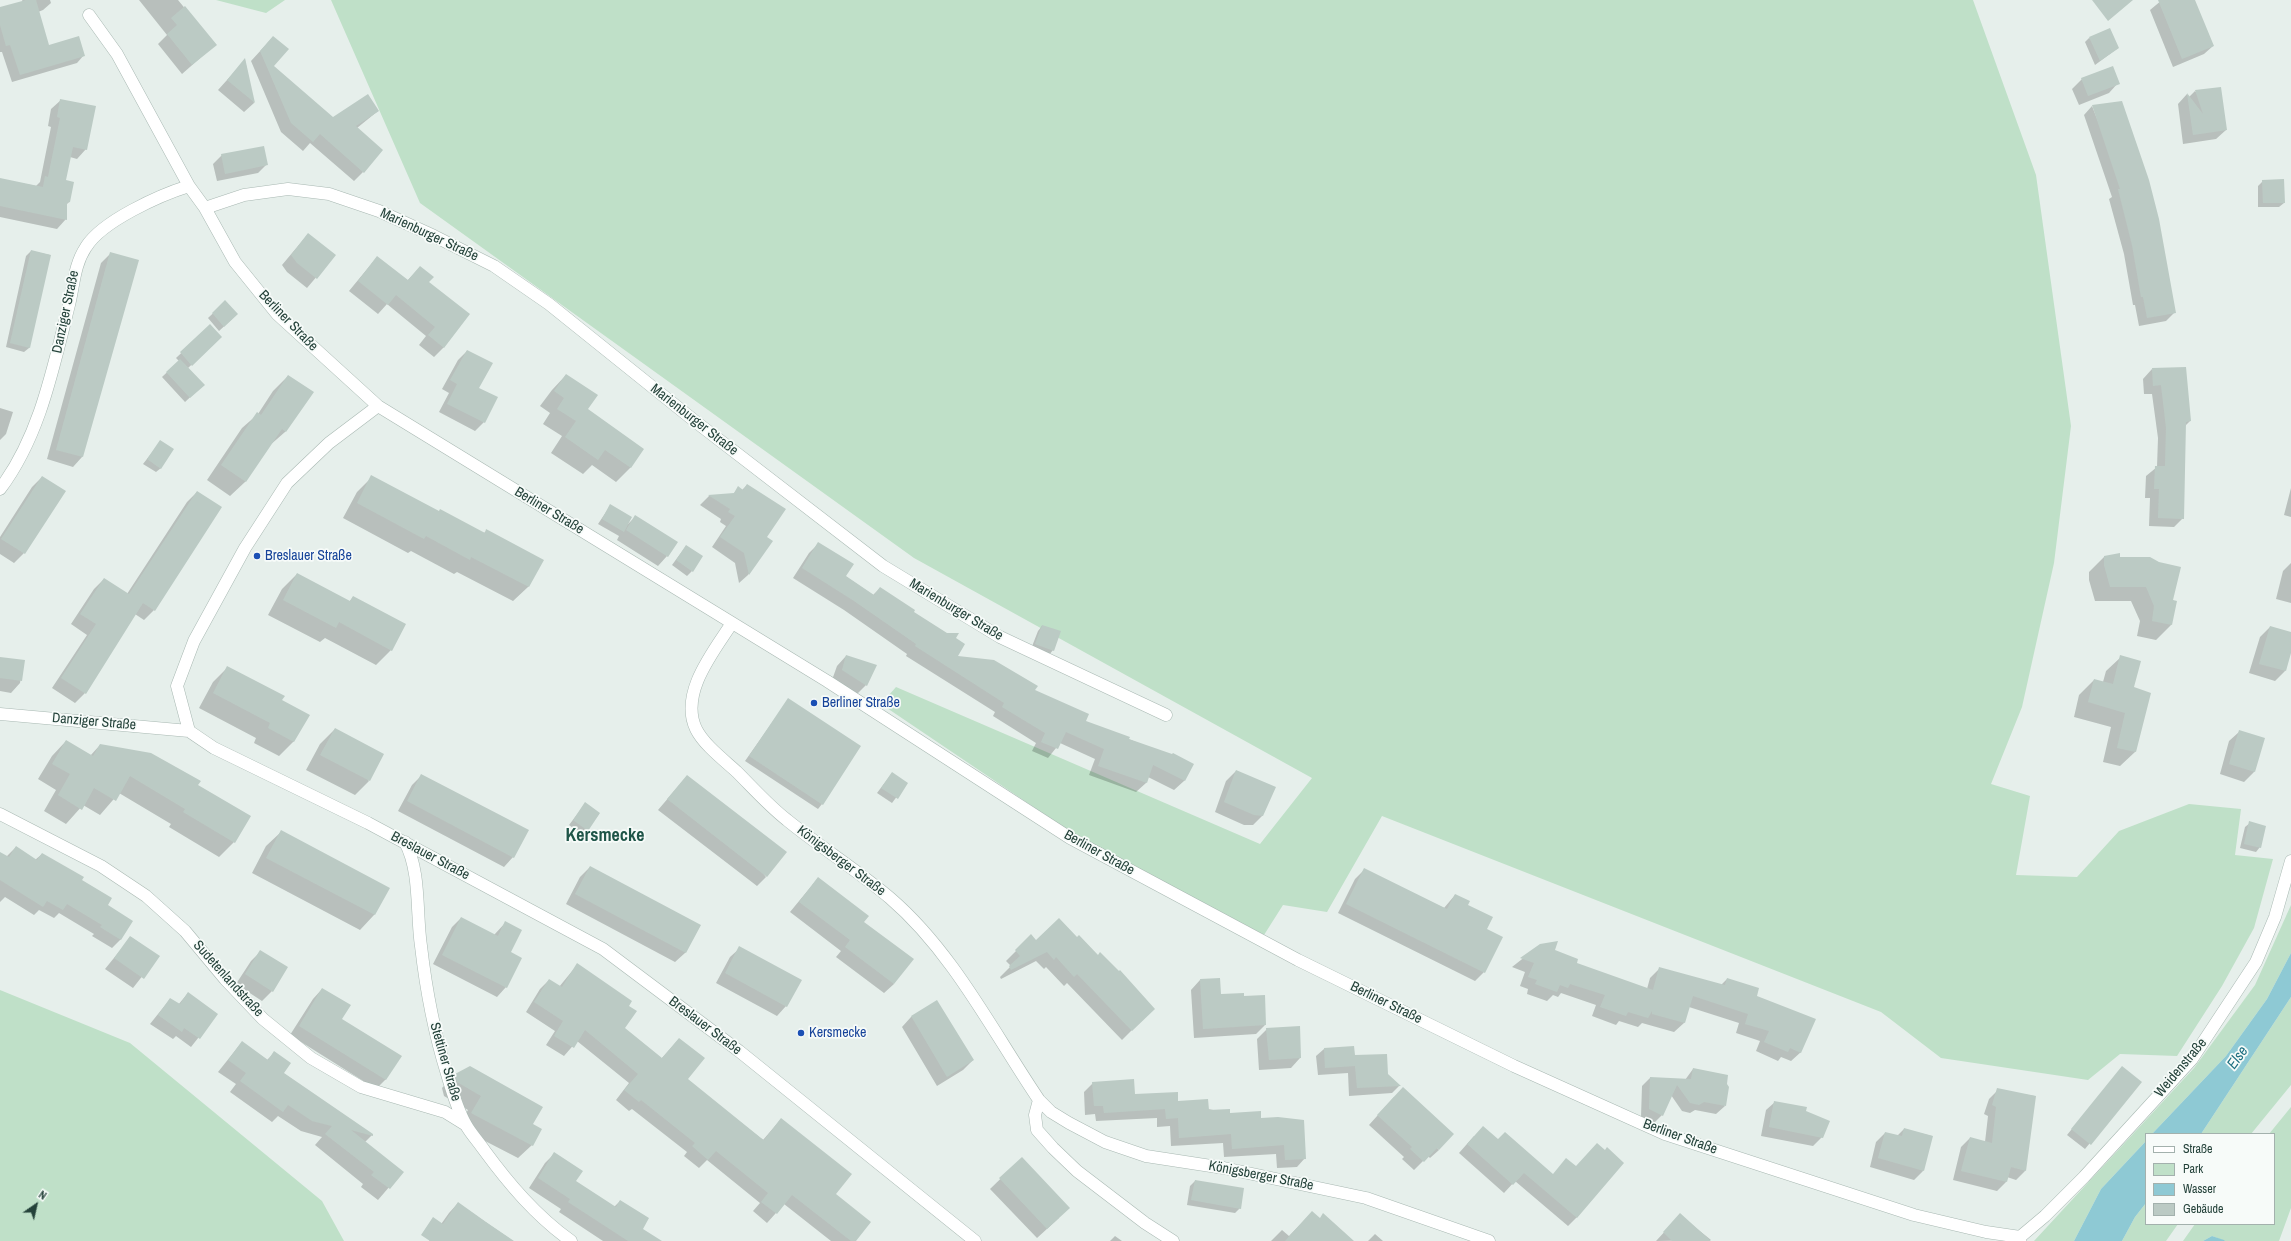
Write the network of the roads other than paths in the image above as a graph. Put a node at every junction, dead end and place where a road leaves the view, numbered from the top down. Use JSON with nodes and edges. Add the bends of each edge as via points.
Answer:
{"nodes":[{"id":1,"x":89,"y":15,"type":"dead end"},
{"id":2,"x":189,"y":186,"type":"junction"},
{"id":3,"x":205,"y":208,"type":"junction"},
{"id":4,"x":378,"y":406,"type":"junction"},
{"id":5,"x":0,"y":489,"type":"edge"},
{"id":6,"x":732,"y":623,"type":"junction"},
{"id":7,"x":0,"y":714,"type":"edge"},
{"id":8,"x":1166,"y":715,"type":"dead end"},
{"id":9,"x":188,"y":731,"type":"junction"},
{"id":10,"x":0,"y":814,"type":"edge"},
{"id":11,"x":405,"y":842,"type":"junction"},
{"id":12,"x":2291,"y":861,"type":"edge"},
{"id":13,"x":1039,"y":1100,"type":"junction"},
{"id":14,"x":466,"y":1125,"type":"junction"},
{"id":15,"x":2020,"y":1239,"type":"edge"},
{"id":16,"x":572,"y":1241,"type":"edge"},
{"id":17,"x":974,"y":1241,"type":"edge"},
{"id":18,"x":1173,"y":1241,"type":"edge"},
{"id":19,"x":1490,"y":1241,"type":"edge"}],
"edges":[{"from":1,"to":2,"type":"street","name":"Berliner Straße","via":[[117,54]]},
{"from":2,"to":3,"type":"street","name":"Berliner Straße"},
{"from":2,"to":5,"type":"street","name":"Danziger Straße","via":[[129,213],[102,231],[86,246],[77,264],[52,378],[27,441]]},
{"from":3,"to":4,"type":"street","name":"Berliner Straße","via":[[235,262],[276,314]]},
{"from":3,"to":8,"type":"street","name":"Marienburger Straße","via":[[244,194],[288,189],[329,194],[379,211],[494,266],[548,304],[883,566],[1000,637]]},
{"from":4,"to":6,"type":"street","name":"Berliner Straße"},
{"from":4,"to":9,"type":"street","via":[[329,443],[287,483],[248,541],[194,641],[177,686]]},
{"from":6,"to":13,"type":"street","name":"Königsberger Straße","via":[[703,669],[693,693],[692,709],[696,729],[711,747],[787,820],[890,898],[915,923],[952,966]]},
{"from":6,"to":15,"type":"street","name":"Berliner Straße","via":[[827,681],[1070,838],[1298,960],[1514,1066],[1665,1134],[1914,1215]]},
{"from":7,"to":9,"type":"street","name":"Danziger Straße"},
{"from":9,"to":11,"type":"street","name":"Breslauer Straße","via":[[214,748]]},
{"from":10,"to":14,"type":"street","name":"Sudetenlandstraße","via":[[101,866],[146,896],[185,931],[224,979],[263,1019],[311,1058],[361,1087],[444,1112]]},
{"from":11,"to":14,"type":"street","name":"Stettiner Straße","via":[[413,863],[425,981],[437,1042],[454,1097]]},
{"from":11,"to":17,"type":"street","name":"Breslauer Straße","via":[[603,949],[739,1051]]},
{"from":12,"to":15,"type":"street","name":"Weidenstraße","via":[[2275,917],[2256,962],[2192,1059],[2084,1177]]},
{"from":13,"to":18,"type":"street","via":[[1035,1115],[1037,1130],[1052,1148],[1077,1171]]},
{"from":13,"to":19,"type":"street","name":"Königsberger Straße","via":[[1051,1112],[1105,1142],[1146,1156],[1224,1168],[1366,1198]]},
{"from":14,"to":16,"type":"street","name":"Stettiner Straße","via":[[505,1180],[549,1225]]}]}
